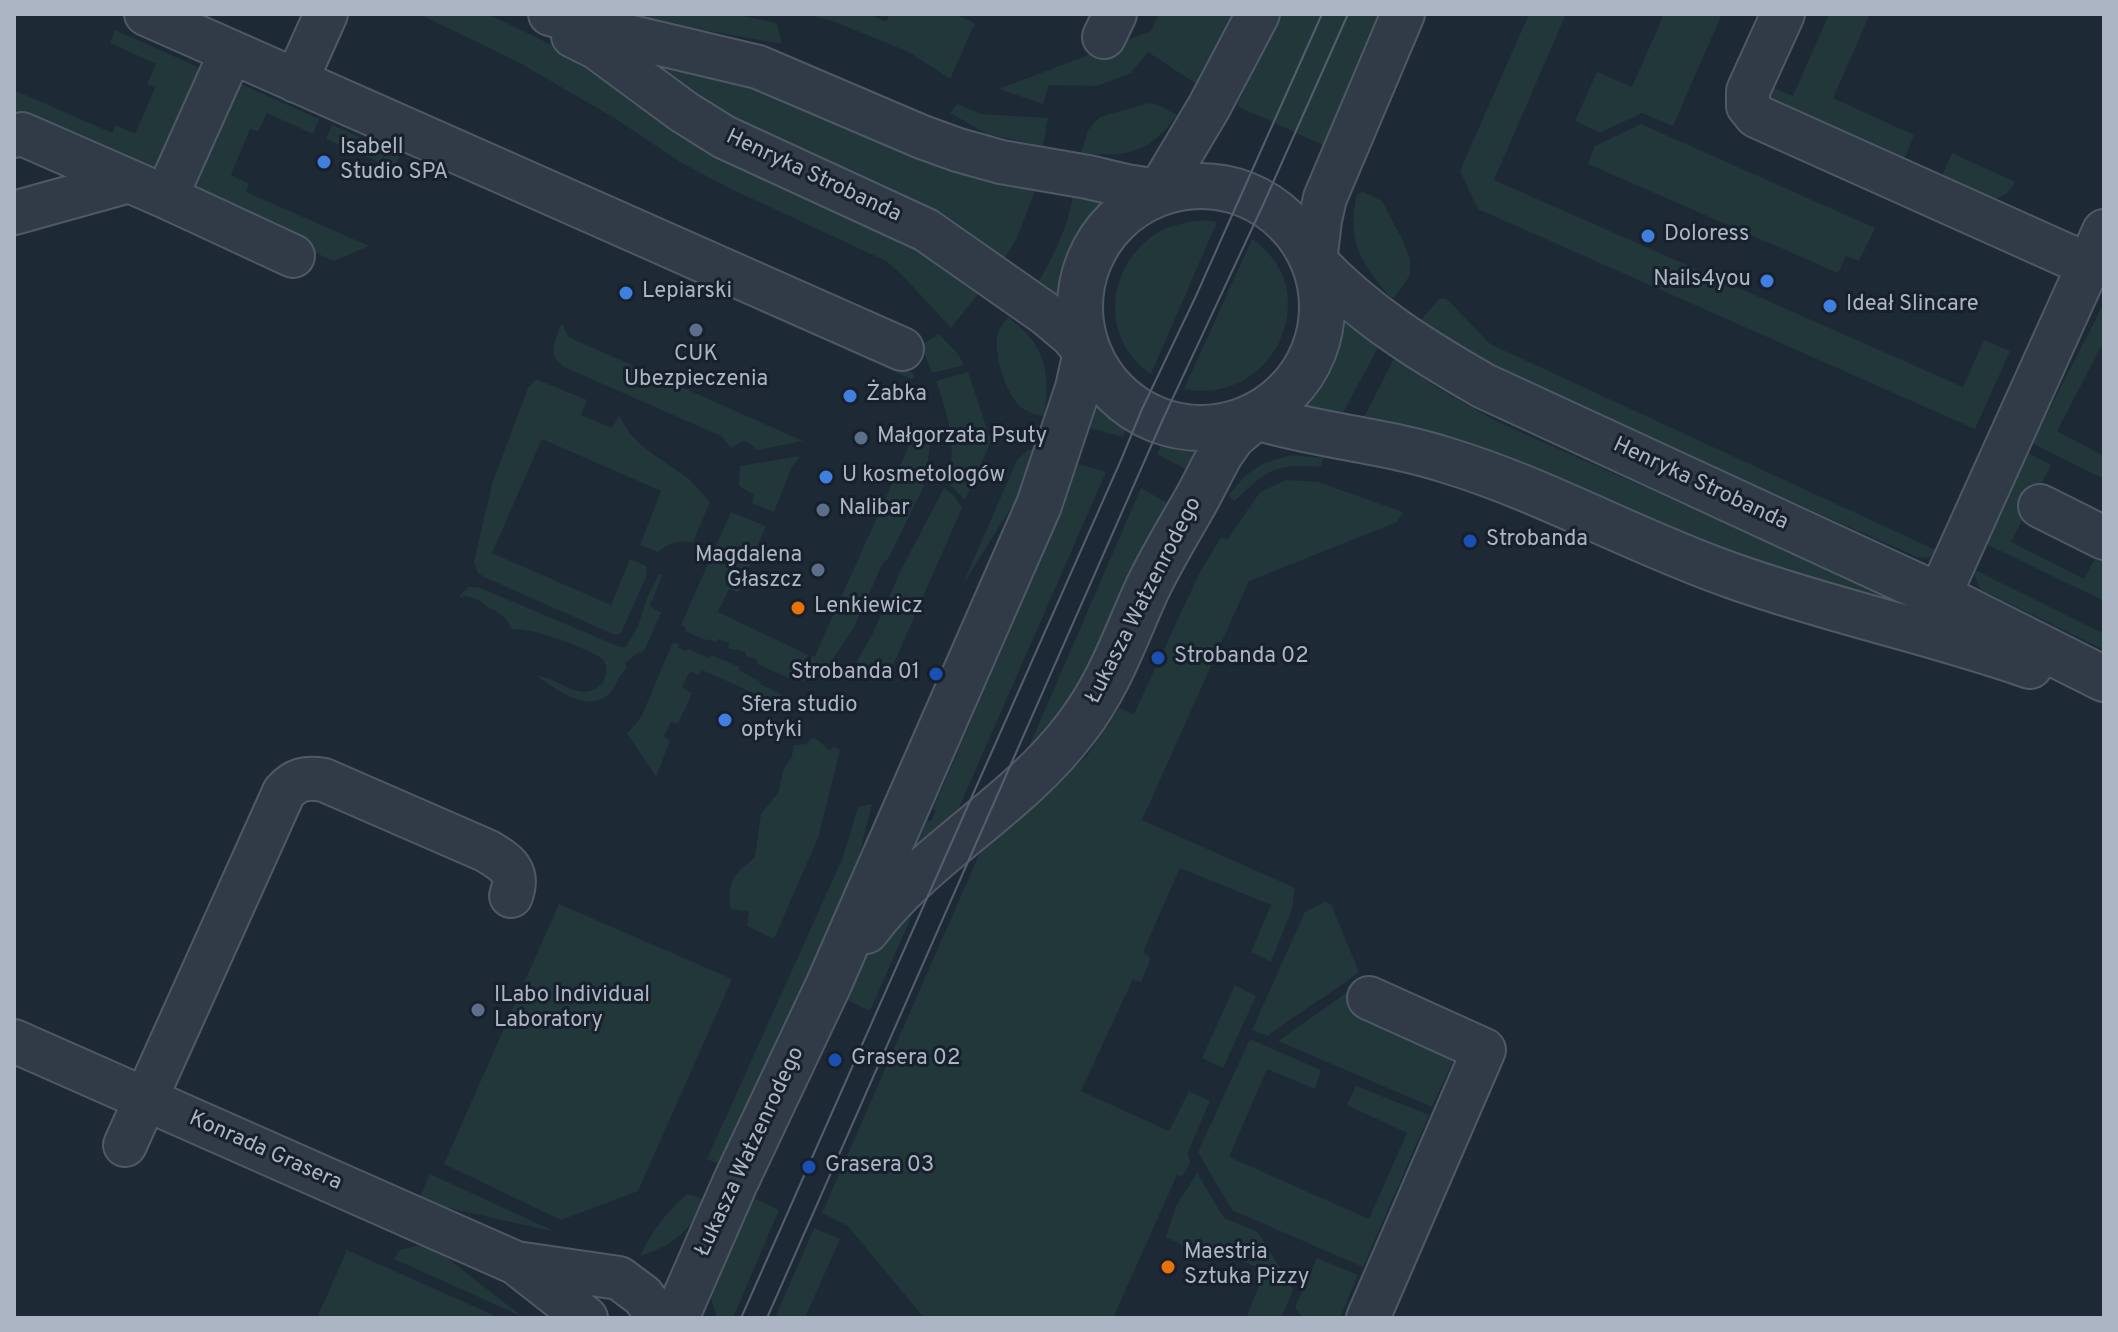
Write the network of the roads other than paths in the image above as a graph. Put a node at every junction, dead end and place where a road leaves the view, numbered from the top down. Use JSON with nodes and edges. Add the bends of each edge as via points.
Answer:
{"nodes":[{"id":1,"x":146,"y":14,"type":"edge"},
{"id":2,"x":326,"y":14,"type":"edge"},
{"id":3,"x":532,"y":14,"type":"edge"},
{"id":4,"x":550,"y":14,"type":"edge"},
{"id":5,"x":1258,"y":14,"type":"edge"},
{"id":6,"x":1403,"y":14,"type":"edge"},
{"id":7,"x":1783,"y":14,"type":"edge"},
{"id":8,"x":231,"y":52,"type":"junction"},
{"id":9,"x":296,"y":81,"type":"junction"},
{"id":10,"x":14,"y":136,"type":"edge"},
{"id":11,"x":148,"y":189,"type":"junction"},
{"id":12,"x":1159,"y":191,"type":"junction"},
{"id":13,"x":14,"y":213,"type":"edge"},
{"id":14,"x":2096,"y":248,"type":"edge"},
{"id":15,"x":293,"y":256,"type":"dead end"},
{"id":16,"x":1315,"y":262,"type":"junction"},
{"id":17,"x":902,"y":349,"type":"dead end"},
{"id":18,"x":1086,"y":352,"type":"junction"},
{"id":19,"x":1256,"y":417,"type":"junction"},
{"id":20,"x":2040,"y":506,"type":"dead end"},
{"id":21,"x":2104,"y":538,"type":"edge"},
{"id":22,"x":1939,"y":596,"type":"junction"},
{"id":23,"x":2104,"y":679,"type":"edge"},
{"id":24,"x":2104,"y":692,"type":"edge"},
{"id":25,"x":511,"y":896,"type":"dead end"},
{"id":26,"x":828,"y":986,"type":"junction"},
{"id":27,"x":1369,"y":998,"type":"dead end"},
{"id":28,"x":14,"y":1041,"type":"edge"},
{"id":29,"x":146,"y":1099,"type":"junction"},
{"id":30,"x":125,"y":1145,"type":"dead end"},
{"id":31,"x":516,"y":1263,"type":"junction"},
{"id":32,"x":586,"y":1318,"type":"edge"},
{"id":33,"x":659,"y":1318,"type":"edge"},
{"id":34,"x":676,"y":1318,"type":"edge"},
{"id":35,"x":1368,"y":1318,"type":"edge"}],
"edges":[{"from":1,"to":8,"type":"street"},
{"from":2,"to":9,"type":"street"},
{"from":3,"to":18,"type":"street","name":"Henryka Strobanda","via":[[597,48],[724,137],[926,230],[1046,314]]},
{"from":4,"to":12,"type":"street","via":[[758,67],[958,150]]},
{"from":5,"to":12,"type":"street"},
{"from":6,"to":16,"type":"street","via":[[1325,198]]},
{"from":7,"to":14,"type":"street","via":[[1748,91],[1748,106],[1756,116]]},
{"from":8,"to":9,"type":"street"},
{"from":8,"to":11,"type":"street"},
{"from":9,"to":17,"type":"street"},
{"from":10,"to":11,"type":"street","via":[[22,134]]},
{"from":11,"to":13,"type":"street"},
{"from":11,"to":15,"type":"street"},
{"from":12,"to":16,"type":"street","via":[[1204,186],[1253,199],[1295,232]]},
{"from":12,"to":18,"type":"street","via":[[1116,221],[1091,257],[1080,304]]},
{"from":14,"to":22,"type":"street","via":[[1982,477]]},
{"from":16,"to":19,"type":"street","via":[[1322,305],[1313,350],[1292,385]]},
{"from":16,"to":22,"type":"street","name":"Henryka Strobanda","via":[[1397,333],[1484,386]]},
{"from":18,"to":19,"type":"street","via":[[1112,387],[1163,419],[1219,428]]},
{"from":18,"to":26,"type":"street","name":"Łukasza Watzenrodego","via":[[1039,505]]},
{"from":19,"to":24,"type":"street","via":[[1444,459],[1734,577]]},
{"from":19,"to":26,"type":"street","name":"Łukasza Watzenrodego","via":[[1233,436],[1216,462],[1149,585],[1103,689],[1076,729],[1045,765],[877,917]]},
{"from":20,"to":21,"type":"street"},
{"from":22,"to":23,"type":"street","name":"Henryka Strobanda"},
{"from":25,"to":29,"type":"street","via":[[513,873],[487,851],[324,780],[299,779],[284,792]]},
{"from":26,"to":34,"type":"street","name":"Łukasza Watzenrodego"},
{"from":27,"to":35,"type":"street","via":[[1484,1050]]},
{"from":28,"to":29,"type":"street","name":"Konrada Grasera"},
{"from":29,"to":30,"type":"street"},
{"from":29,"to":31,"type":"street","name":"Konrada Grasera"},
{"from":31,"to":32,"type":"street","name":"Konrada Grasera"},
{"from":31,"to":33,"type":"street","name":"Konrada Grasera","via":[[619,1278],[643,1296]]}]}
